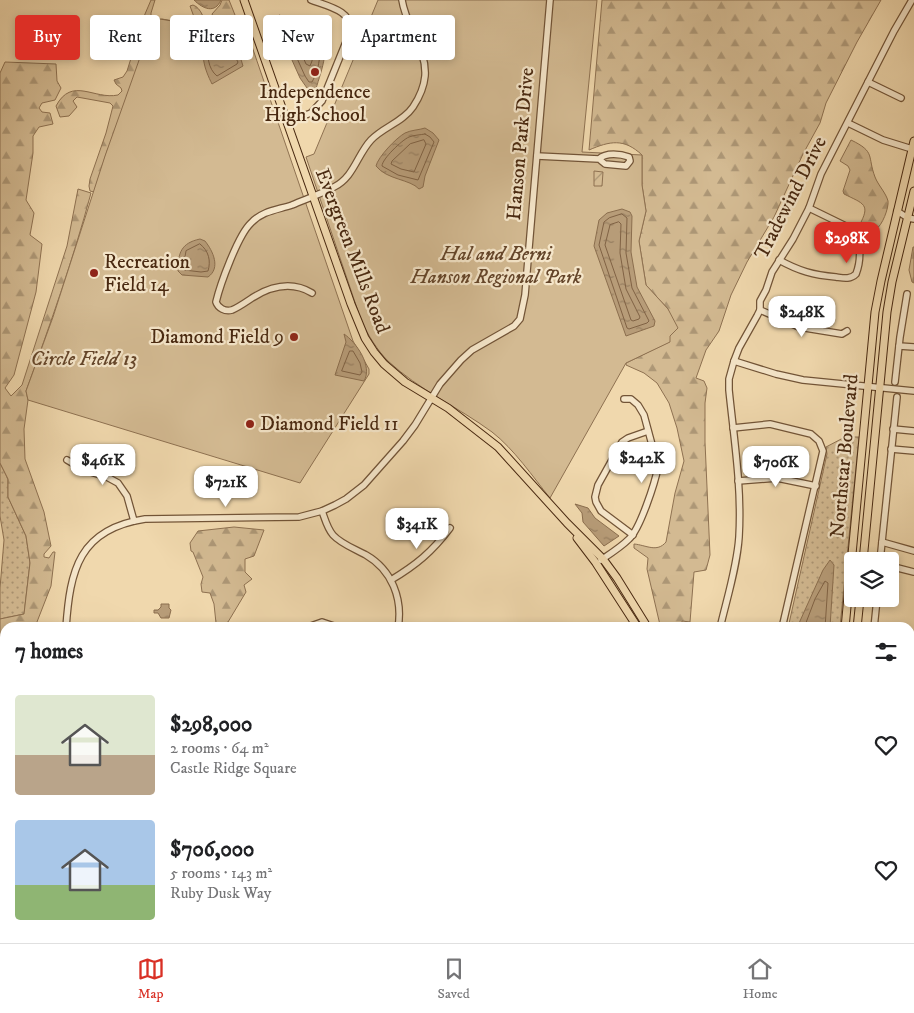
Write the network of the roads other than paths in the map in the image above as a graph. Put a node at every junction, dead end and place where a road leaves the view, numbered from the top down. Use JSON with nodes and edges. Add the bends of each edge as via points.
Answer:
{"nodes":[{"id":1,"x":244,"y":0,"type":"edge"},
{"id":2,"x":311,"y":0,"type":"edge"},
{"id":3,"x":402,"y":0,"type":"edge"},
{"id":4,"x":550,"y":0,"type":"edge"},
{"id":5,"x":912,"y":0,"type":"edge"},
{"id":6,"x":868,"y":82,"type":"junction"},
{"id":7,"x":901,"y":98,"type":"dead end"},
{"id":8,"x":287,"y":122,"type":"junction"},
{"id":9,"x":848,"y":123,"type":"junction"},
{"id":10,"x":913,"y":145,"type":"edge"},
{"id":11,"x":537,"y":156,"type":"junction"},
{"id":12,"x":599,"y":159,"type":"junction"},
{"id":13,"x":914,"y":191,"type":"edge"},
{"id":14,"x":314,"y":196,"type":"junction"},
{"id":15,"x":809,"y":208,"type":"junction"},
{"id":16,"x":897,"y":211,"type":"junction"},
{"id":17,"x":911,"y":215,"type":"edge"},
{"id":18,"x":779,"y":260,"type":"junction"},
{"id":19,"x":312,"y":293,"type":"dead end"},
{"id":20,"x":908,"y":294,"type":"dead end"},
{"id":21,"x":760,"y":310,"type":"junction"},
{"id":22,"x":848,"y":332,"type":"dead end"},
{"id":23,"x":899,"y":346,"type":"junction"},
{"id":24,"x":914,"y":347,"type":"edge"},
{"id":25,"x":734,"y":361,"type":"junction"},
{"id":26,"x":895,"y":382,"type":"dead end"},
{"id":27,"x":868,"y":386,"type":"junction"},
{"id":28,"x":880,"y":388,"type":"junction"},
{"id":29,"x":914,"y":391,"type":"edge"},
{"id":30,"x":896,"y":397,"type":"dead end"},
{"id":31,"x":431,"y":398,"type":"junction"},
{"id":32,"x":624,"y":399,"type":"dead end"},
{"id":33,"x":733,"y":428,"type":"junction"},
{"id":34,"x":893,"y":429,"type":"junction"},
{"id":35,"x":648,"y":431,"type":"junction"},
{"id":36,"x":914,"y":431,"type":"edge"},
{"id":37,"x":891,"y":449,"type":"junction"},
{"id":38,"x":914,"y":451,"type":"edge"},
{"id":39,"x":67,"y":460,"type":"dead end"},
{"id":40,"x":738,"y":480,"type":"junction"},
{"id":41,"x":816,"y":486,"type":"junction"},
{"id":42,"x":322,"y":511,"type":"junction"},
{"id":43,"x":134,"y":521,"type":"junction"},
{"id":44,"x":567,"y":523,"type":"junction"},
{"id":45,"x":450,"y":528,"type":"dead end"},
{"id":46,"x":633,"y":535,"type":"junction"},
{"id":47,"x":882,"y":542,"type":"junction"},
{"id":48,"x":864,"y":552,"type":"edge"},
{"id":49,"x":881,"y":552,"type":"edge"},
{"id":50,"x":914,"y":552,"type":"edge"},
{"id":51,"x":603,"y":559,"type":"junction"},
{"id":52,"x":596,"y":563,"type":"junction"},
{"id":53,"x":899,"y":568,"type":"edge"},
{"id":54,"x":914,"y":572,"type":"edge"},
{"id":55,"x":391,"y":580,"type":"junction"},
{"id":56,"x":859,"y":607,"type":"edge"},
{"id":57,"x":876,"y":607,"type":"edge"},
{"id":58,"x":67,"y":622,"type":"edge"},
{"id":59,"x":398,"y":622,"type":"edge"},
{"id":60,"x":632,"y":622,"type":"edge"},
{"id":61,"x":644,"y":622,"type":"edge"},
{"id":62,"x":721,"y":622,"type":"edge"},
{"id":63,"x":783,"y":622,"type":"edge"},
{"id":64,"x":847,"y":622,"type":"edge"},
{"id":65,"x":858,"y":622,"type":"edge"},
{"id":66,"x":875,"y":622,"type":"edge"}],
"edges":[{"from":1,"to":8,"type":"main road","name":"Evergreen Mills Road"},
{"from":2,"to":8,"type":"street","via":[[346,16],[350,32],[322,101],[311,112]]},
{"from":3,"to":14,"type":"street","via":[[408,23],[423,54],[425,74],[420,94],[405,116],[366,146],[347,178],[336,187]]},
{"from":4,"to":11,"type":"street","name":"Hanson Park Drive"},
{"from":5,"to":6,"type":"street","name":"Tradewind Drive"},
{"from":6,"to":7,"type":"street"},
{"from":6,"to":9,"type":"street","name":"Tradewind Drive"},
{"from":8,"to":14,"type":"main road","name":"Evergreen Mills Road"},
{"from":9,"to":10,"type":"street","via":[[883,140]]},
{"from":9,"to":15,"type":"street","name":"Tradewind Drive","via":[[821,174]]},
{"from":10,"to":16,"type":"main road","name":"Northstar Boulevard"},
{"from":11,"to":12,"type":"street"},
{"from":11,"to":31,"type":"street","name":"Hanson Park Drive","via":[[521,317],[514,326],[472,350]]},
{"from":12,"to":12,"type":"street","via":[[606,154],[626,156],[630,161],[626,166],[605,164]]},
{"from":13,"to":17,"type":"main road","name":"Northstar Boulevard"},
{"from":14,"to":19,"type":"street","via":[[264,213],[250,223],[233,257],[216,305],[231,310],[261,293],[282,286],[295,286]]},
{"from":14,"to":31,"type":"main road","name":"Evergreen Mills Road","via":[[365,338],[389,369]]},
{"from":15,"to":18,"type":"street","name":"Tradewind Drive"},
{"from":15,"to":18,"type":"street","via":[[856,233],[860,247],[856,274],[847,278],[810,274]]},
{"from":16,"to":17,"type":"street"},
{"from":16,"to":27,"type":"main road","name":"Northstar Boulevard","via":[[878,297]]},
{"from":17,"to":28,"type":"main road","name":"Northstar Boulevard","via":[[892,282]]},
{"from":18,"to":21,"type":"street","name":"Tradewind Drive","via":[[760,302]]},
{"from":20,"to":23,"type":"street"},
{"from":21,"to":22,"type":"street","via":[[799,327],[842,334]]},
{"from":21,"to":25,"type":"street","name":"Tradewind Drive"},
{"from":23,"to":24,"type":"street"},
{"from":23,"to":26,"type":"street"},
{"from":25,"to":27,"type":"street","via":[[803,380]]},
{"from":25,"to":33,"type":"street","name":"Tradewind Drive","via":[[729,379]]},
{"from":27,"to":28,"type":"street"},
{"from":27,"to":64,"type":"main road","name":"Northstar Boulevard"},
{"from":28,"to":29,"type":"street"},
{"from":28,"to":48,"type":"main road","name":"Northstar Boulevard"},
{"from":30,"to":34,"type":"street"},
{"from":31,"to":42,"type":"street","via":[[415,425],[372,477],[346,499]]},
{"from":31,"to":44,"type":"main road","name":"Evergreen Mills Road","via":[[498,447]]},
{"from":32,"to":35,"type":"street","via":[[631,399],[641,408]]},
{"from":33,"to":40,"type":"street","name":"Tradewind Drive"},
{"from":33,"to":41,"type":"street","via":[[770,424],[815,436],[823,451]]},
{"from":34,"to":36,"type":"street"},
{"from":34,"to":37,"type":"street"},
{"from":35,"to":46,"type":"street","via":[[658,467]]},
{"from":35,"to":46,"type":"street","via":[[622,442],[595,491],[601,511]]},
{"from":37,"to":38,"type":"street"},
{"from":37,"to":47,"type":"street"},
{"from":39,"to":43,"type":"street","via":[[118,483],[128,496]]},
{"from":40,"to":41,"type":"street","via":[[777,478]]},
{"from":40,"to":62,"type":"street","name":"Tradewind Drive","via":[[738,546]]},
{"from":41,"to":63,"type":"street"},
{"from":42,"to":43,"type":"street","via":[[280,518]]},
{"from":42,"to":55,"type":"street","via":[[335,537],[372,559]]},
{"from":43,"to":58,"type":"street","via":[[104,533],[83,554],[71,580]]},
{"from":44,"to":51,"type":"main road","name":"Evergreen Mills Road"},
{"from":44,"to":52,"type":"main road","name":"Evergreen Mills Road"},
{"from":45,"to":55,"type":"street","via":[[430,552]]},
{"from":46,"to":51,"type":"street"},
{"from":47,"to":49,"type":"street"},
{"from":47,"to":50,"type":"street"},
{"from":51,"to":52,"type":"street"},
{"from":51,"to":61,"type":"main road","name":"Evergreen Mills Road"},
{"from":52,"to":60,"type":"main road","name":"Evergreen Mills Road"},
{"from":53,"to":54,"type":"street"},
{"from":55,"to":59,"type":"street","via":[[397,594]]},
{"from":56,"to":65,"type":"main road"},
{"from":57,"to":66,"type":"street"}]}
